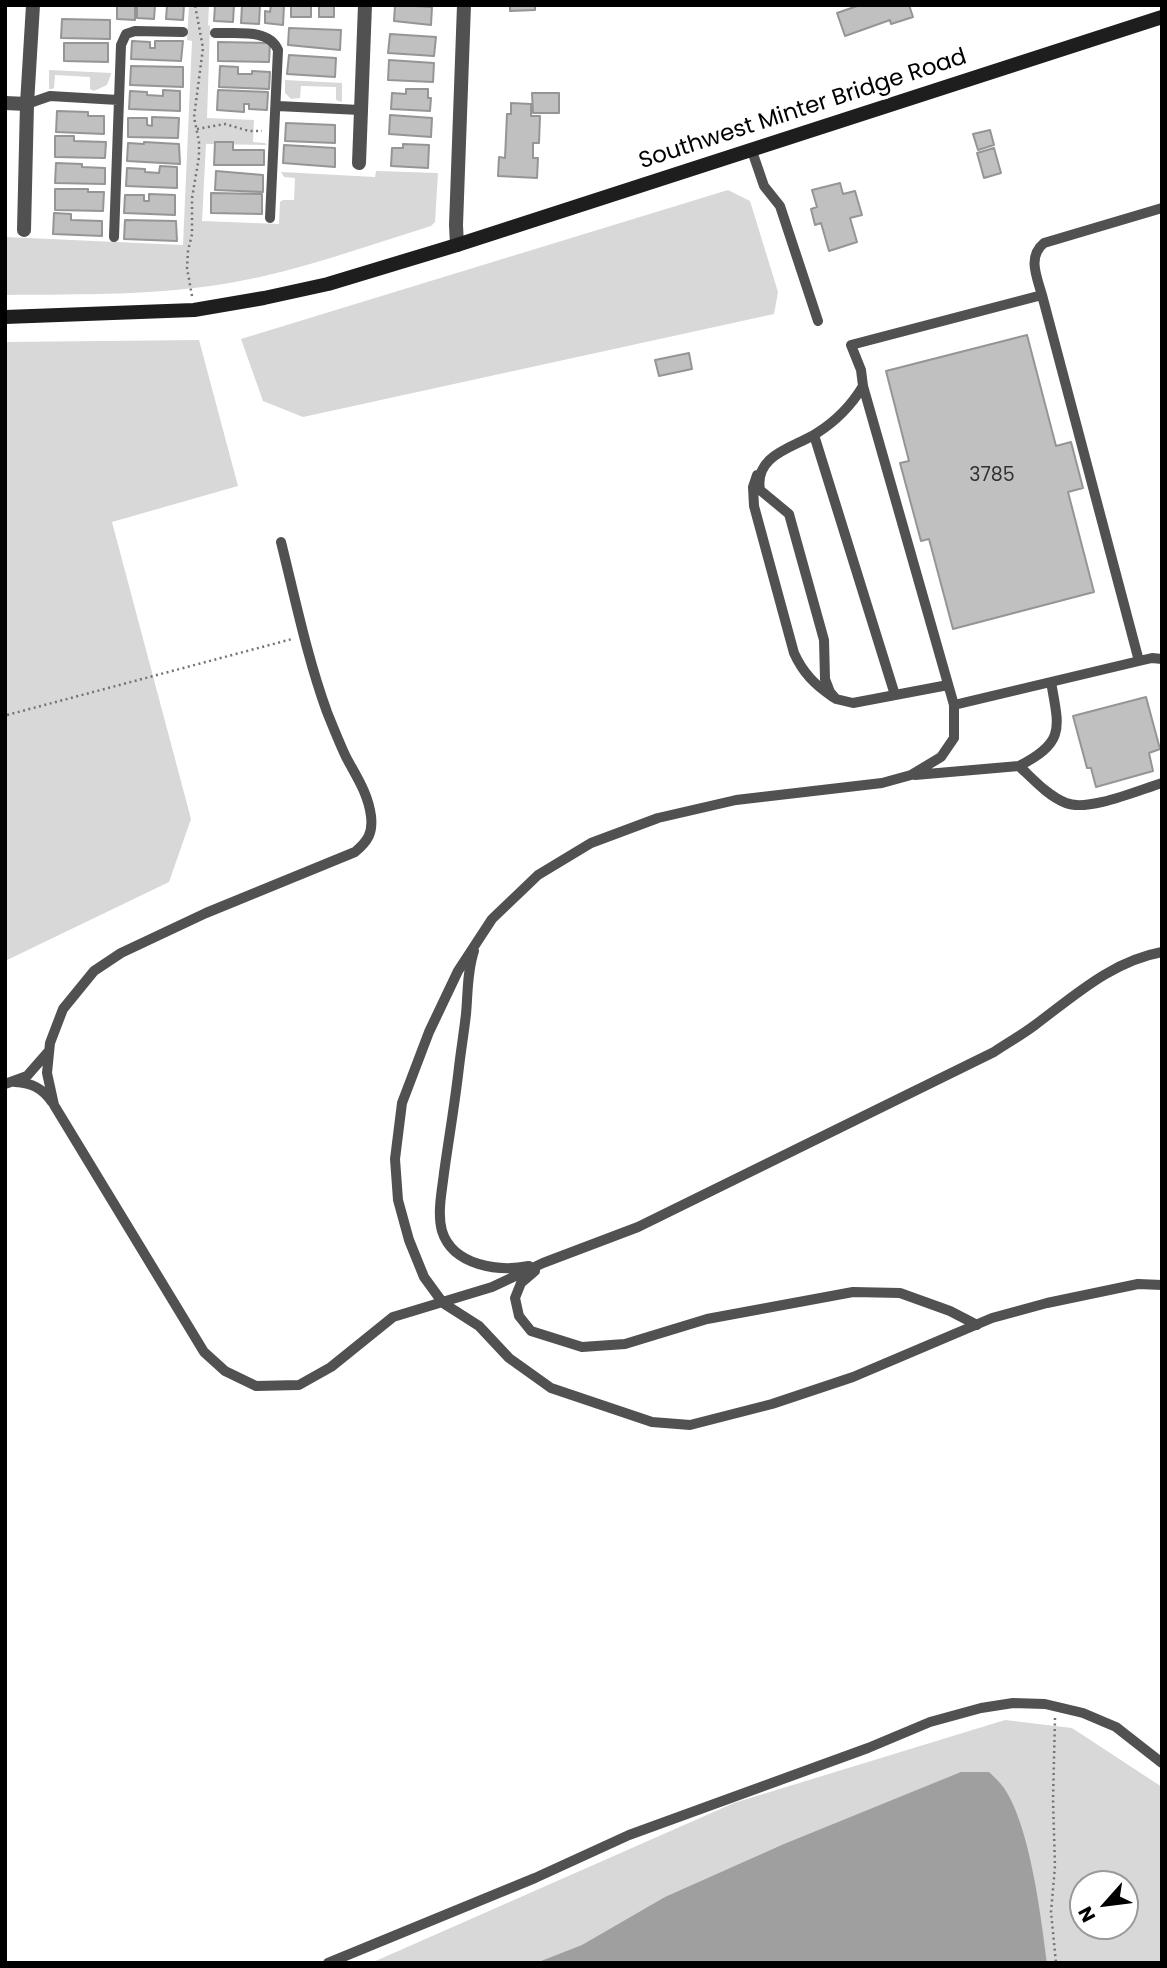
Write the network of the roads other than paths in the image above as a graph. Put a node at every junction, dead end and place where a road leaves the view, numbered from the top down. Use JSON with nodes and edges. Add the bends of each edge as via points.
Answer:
{"nodes":[{"id":1,"x":33,"y":5,"type":"edge"},
{"id":2,"x":365,"y":5,"type":"edge"},
{"id":3,"x":464,"y":5,"type":"edge"},
{"id":4,"x":1162,"y":17,"type":"edge"},
{"id":5,"x":183,"y":32,"type":"dead end"},
{"id":6,"x":215,"y":33,"type":"road end"},
{"id":7,"x":118,"y":100,"type":"junction"},
{"id":8,"x":5,"y":103,"type":"edge"},
{"id":9,"x":27,"y":104,"type":"junction"},
{"id":10,"x":277,"y":106,"type":"junction"},
{"id":11,"x":360,"y":110,"type":"junction"},
{"id":12,"x":752,"y":150,"type":"junction"},
{"id":13,"x":359,"y":163,"type":"dead end"},
{"id":14,"x":1162,"y":208,"type":"edge"},
{"id":15,"x":270,"y":218,"type":"dead end"},
{"id":16,"x":24,"y":230,"type":"dead end"},
{"id":17,"x":114,"y":237,"type":"dead end"},
{"id":18,"x":457,"y":245,"type":"junction"},
{"id":19,"x":1042,"y":295,"type":"junction"},
{"id":20,"x":5,"y":317,"type":"edge"},
{"id":21,"x":818,"y":321,"type":"dead end"},
{"id":22,"x":863,"y":386,"type":"junction"},
{"id":23,"x":814,"y":435,"type":"junction"},
{"id":24,"x":764,"y":466,"type":"junction"},
{"id":25,"x":281,"y":541,"type":"dead end"},
{"id":26,"x":1162,"y":659,"type":"edge"},
{"id":27,"x":1139,"y":661,"type":"junction"},
{"id":28,"x":1051,"y":682,"type":"junction"},
{"id":29,"x":948,"y":685,"type":"junction"},
{"id":30,"x":895,"y":695,"type":"junction"},
{"id":31,"x":836,"y":699,"type":"junction"},
{"id":32,"x":954,"y":705,"type":"junction"},
{"id":33,"x":1019,"y":766,"type":"junction"},
{"id":34,"x":911,"y":775,"type":"junction"},
{"id":35,"x":1162,"y":783,"type":"edge"},
{"id":36,"x":480,"y":938,"type":"junction"},
{"id":37,"x":1162,"y":952,"type":"edge"},
{"id":38,"x":50,"y":1049,"type":"junction"},
{"id":39,"x":8,"y":1083,"type":"edge"},
{"id":40,"x":54,"y":1105,"type":"junction"},
{"id":41,"x":543,"y":1263,"type":"junction"},
{"id":42,"x":1162,"y":1285,"type":"edge"},
{"id":43,"x":443,"y":1303,"type":"junction"},
{"id":44,"x":977,"y":1325,"type":"junction"},
{"id":45,"x":1162,"y":1763,"type":"edge"},
{"id":46,"x":328,"y":1963,"type":"edge"}],
"edges":[{"from":1,"to":9,"type":"street"},
{"from":2,"to":11,"type":"street"},
{"from":3,"to":18,"type":"street"},
{"from":4,"to":12,"type":"main road","name":"Southwest Minter Bridge Road"},
{"from":5,"to":7,"type":"lane","via":[[135,30],[126,34],[121,45]]},
{"from":6,"to":10,"type":"lane","via":[[264,35],[275,41]]},
{"from":7,"to":9,"type":"lane","via":[[50,96]]},
{"from":7,"to":17,"type":"lane"},
{"from":8,"to":9,"type":"street"},
{"from":9,"to":16,"type":"street"},
{"from":10,"to":11,"type":"lane"},
{"from":10,"to":15,"type":"lane"},
{"from":11,"to":13,"type":"street"},
{"from":12,"to":18,"type":"main road","name":"Southwest Minter Bridge Road"},
{"from":12,"to":21,"type":"lane","via":[[764,186],[780,206]]},
{"from":14,"to":19,"type":"lane","via":[[1044,243],[1034,257]]},
{"from":18,"to":20,"type":"main road","name":"Southwest Minter Bridge Road","via":[[328,284],[194,310]]},
{"from":19,"to":22,"type":"lane","via":[[851,345]]},
{"from":19,"to":27,"type":"lane"},
{"from":22,"to":23,"type":"lane","via":[[853,404]]},
{"from":22,"to":29,"type":"lane"},
{"from":23,"to":24,"type":"lane","via":[[787,447]]},
{"from":23,"to":30,"type":"lane"},
{"from":24,"to":31,"type":"lane","via":[[758,479],[760,490],[789,514],[796,532],[824,640],[825,678]]},
{"from":24,"to":31,"type":"lane","via":[[755,477],[754,506],[794,653],[809,678]]},
{"from":25,"to":38,"type":"lane","via":[[328,714],[365,794],[372,830],[367,843],[121,953],[94,971],[63,1009]]},
{"from":26,"to":27,"type":"lane"},
{"from":27,"to":28,"type":"lane"},
{"from":28,"to":32,"type":"lane"},
{"from":28,"to":33,"type":"lane","via":[[1058,723],[1053,742]]},
{"from":29,"to":30,"type":"lane"},
{"from":29,"to":32,"type":"lane"},
{"from":30,"to":31,"type":"lane","via":[[853,703]]},
{"from":32,"to":34,"type":"lane","via":[[954,738],[941,757]]},
{"from":33,"to":34,"type":"lane"},
{"from":33,"to":35,"type":"lane","via":[[1068,804],[1088,805]]},
{"from":34,"to":36,"type":"lane","via":[[882,783],[736,800],[658,818],[590,844],[538,875],[492,919]]},
{"from":36,"to":41,"type":"lane","via":[[467,984],[440,1212],[443,1232],[451,1246],[469,1260],[491,1267]]},
{"from":36,"to":43,"type":"lane","via":[[458,971],[402,1103],[395,1159],[398,1200],[409,1240],[424,1278]]},
{"from":37,"to":41,"type":"lane","via":[[1115,968],[994,1052],[638,1227]]},
{"from":38,"to":39,"type":"lane","via":[[27,1076]]},
{"from":38,"to":40,"type":"lane","via":[[47,1073]]},
{"from":39,"to":40,"type":"lane","via":[[43,1089]]},
{"from":40,"to":43,"type":"lane","via":[[204,1352],[225,1371],[256,1386],[299,1384],[331,1367],[393,1317]]},
{"from":41,"to":43,"type":"lane"},
{"from":41,"to":44,"type":"lane","via":[[521,1283],[515,1298],[519,1317],[531,1331],[582,1347],[625,1344],[707,1319],[853,1292],[900,1293]]},
{"from":42,"to":44,"type":"lane","via":[[1138,1284],[1047,1303]]},
{"from":43,"to":44,"type":"lane","via":[[479,1326],[509,1358],[551,1388],[652,1422],[690,1425],[853,1377]]},
{"from":45,"to":46,"type":"lane","via":[[1116,1727],[1083,1713],[1013,1703],[981,1708],[930,1722],[629,1835]]}]}
